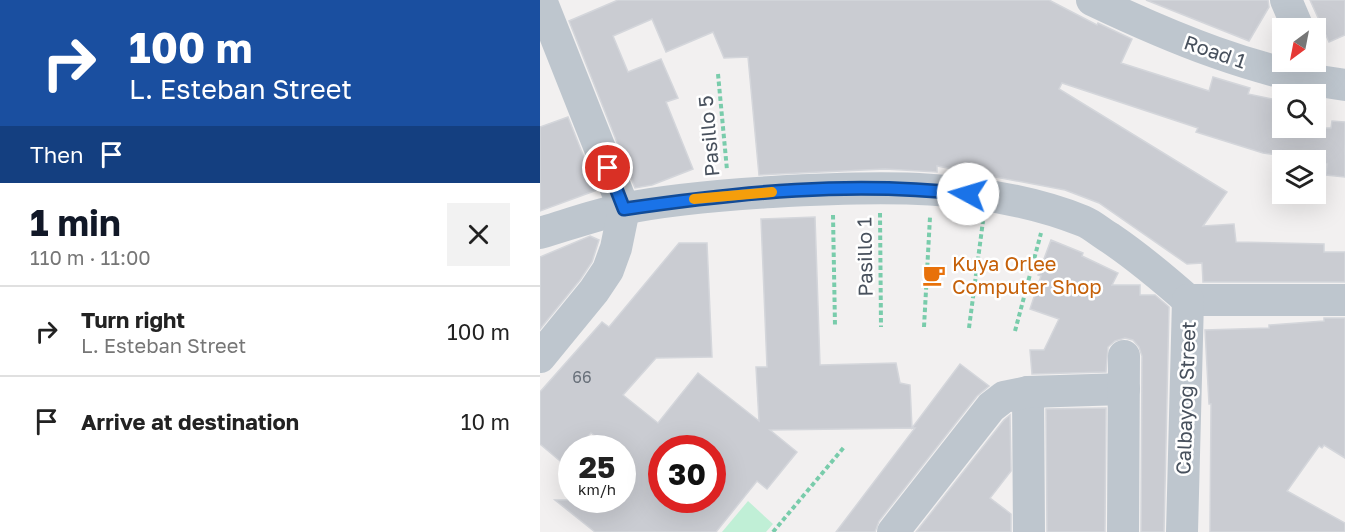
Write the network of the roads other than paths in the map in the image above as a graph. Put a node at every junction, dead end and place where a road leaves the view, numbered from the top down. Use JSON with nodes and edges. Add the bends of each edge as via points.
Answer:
{"nodes":[{"id":1,"x":1092,"y":0,"type":"edge"},
{"id":2,"x":1286,"y":0,"type":"edge"},
{"id":3,"x":546,"y":3,"type":"edge"},
{"id":4,"x":1294,"y":18,"type":"edge"},
{"id":5,"x":1325,"y":76,"type":"edge"},
{"id":6,"x":624,"y":209,"type":"junction"},
{"id":7,"x":540,"y":233,"type":"edge"},
{"id":8,"x":1188,"y":300,"type":"junction"},
{"id":9,"x":1345,"y":300,"type":"edge"},
{"id":10,"x":1124,"y":356,"type":"dead end"},
{"id":11,"x":540,"y":357,"type":"edge"},
{"id":12,"x":1124,"y":389,"type":"junction"},
{"id":13,"x":1028,"y":392,"type":"junction"},
{"id":14,"x":1026,"y":528,"type":"edge"},
{"id":15,"x":893,"y":532,"type":"edge"},
{"id":16,"x":1123,"y":532,"type":"edge"},
{"id":17,"x":1182,"y":532,"type":"edge"}],
"edges":[{"from":1,"to":5,"type":"street","name":"Road 1","via":[[1235,60]]},
{"from":2,"to":4,"type":"street"},
{"from":3,"to":6,"type":"street"},
{"from":6,"to":7,"type":"street","name":"Calbayog Street"},
{"from":6,"to":8,"type":"street","name":"Calbayog Street","via":[[729,195],[833,188],[879,187],[986,196],[1047,208],[1086,222],[1142,260]]},
{"from":6,"to":11,"type":"street","via":[[608,270]]},
{"from":8,"to":9,"type":"street"},
{"from":8,"to":17,"type":"street","name":"Calbayog Street"},
{"from":10,"to":12,"type":"street"},
{"from":12,"to":13,"type":"street"},
{"from":12,"to":16,"type":"street"},
{"from":13,"to":14,"type":"street"},
{"from":13,"to":15,"type":"street","via":[[1004,397],[991,407]]}]}
